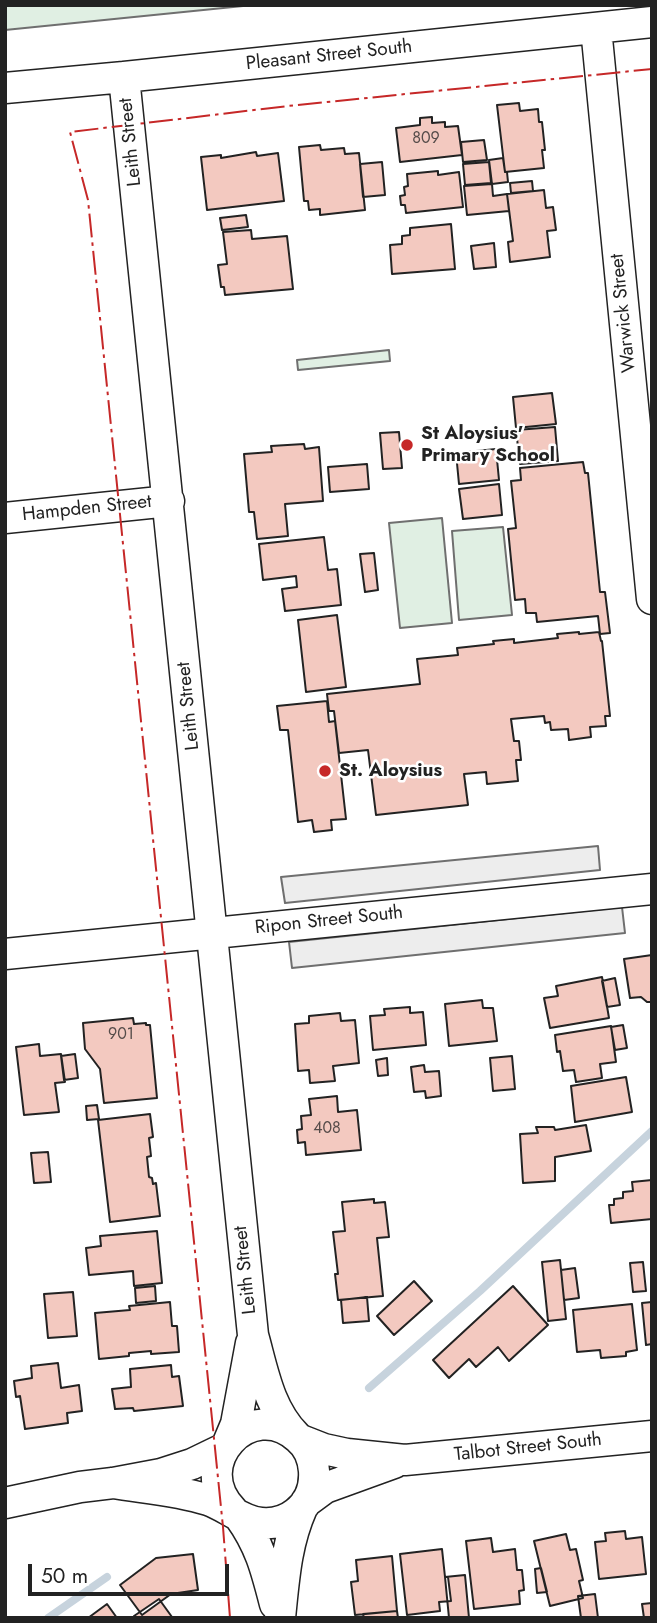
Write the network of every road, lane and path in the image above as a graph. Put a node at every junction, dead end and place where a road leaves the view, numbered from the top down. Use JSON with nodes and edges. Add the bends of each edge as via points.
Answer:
{"nodes":[{"id":1,"x":652,"y":22,"type":"edge"},
{"id":2,"x":596,"y":28,"type":"junction"},
{"id":3,"x":124,"y":77,"type":"junction"},
{"id":4,"x":5,"y":88,"type":"edge"},
{"id":5,"x":169,"y":501,"type":"junction"},
{"id":6,"x":5,"y":517,"type":"edge"},
{"id":7,"x":652,"y":599,"type":"edge"},
{"id":8,"x":652,"y":889,"type":"edge"},
{"id":9,"x":211,"y":933,"type":"junction"},
{"id":10,"x":5,"y":954,"type":"edge"},
{"id":11,"x":253,"y":1335,"type":"junction"},
{"id":12,"x":652,"y":1436,"type":"edge"},
{"id":13,"x":299,"y":1438,"type":"junction"},
{"id":14,"x":226,"y":1446,"type":"junction"},
{"id":15,"x":405,"y":1460,"type":"junction"},
{"id":16,"x":113,"y":1483,"type":"junction"},
{"id":17,"x":5,"y":1503,"type":"edge"},
{"id":18,"x":304,"y":1505,"type":"junction"},
{"id":19,"x":236,"y":1513,"type":"junction"},
{"id":20,"x":279,"y":1618,"type":"edge"}],
"edges":[{"from":1,"to":2,"type":"street","name":"Pleasant Street South"},
{"from":2,"to":3,"type":"street","name":"Pleasant Street South"},
{"from":2,"to":7,"type":"street","name":"Warwick Street"},
{"from":3,"to":4,"type":"street","name":"Pleasant Street South"},
{"from":3,"to":5,"type":"street","name":"Leith Street"},
{"from":5,"to":6,"type":"street","name":"Hampden Street"},
{"from":5,"to":9,"type":"street","name":"Leith Street"},
{"from":8,"to":9,"type":"street","name":"Ripon Street South"},
{"from":9,"to":10,"type":"street","name":"Ripon Street South"},
{"from":9,"to":11,"type":"street","name":"Leith Street"},
{"from":11,"to":13,"type":"street","name":"Leith Street","via":[[276,1409]]},
{"from":11,"to":14,"type":"street","name":"Leith Street","via":[[236,1424]]},
{"from":12,"to":15,"type":"street","name":"Talbot Street South"},
{"from":13,"to":14,"type":"street","via":[[280,1427],[261,1425],[243,1430]]},
{"from":13,"to":15,"type":"street","name":"Talbot Street South","via":[[347,1454]]},
{"from":13,"to":18,"type":"street","via":[[314,1466],[314,1481]]},
{"from":14,"to":16,"type":"street","via":[[168,1472]]},
{"from":14,"to":19,"type":"street","via":[[217,1482]]},
{"from":15,"to":18,"type":"street","name":"Talbot Street South","via":[[325,1488]]},
{"from":16,"to":17,"type":"street"},
{"from":16,"to":19,"type":"street","via":[[185,1493]]},
{"from":18,"to":19,"type":"street","via":[[285,1520],[272,1523],[251,1522]]},
{"from":18,"to":20,"type":"street","via":[[285,1562]]},
{"from":19,"to":20,"type":"street","via":[[259,1551]]}]}
